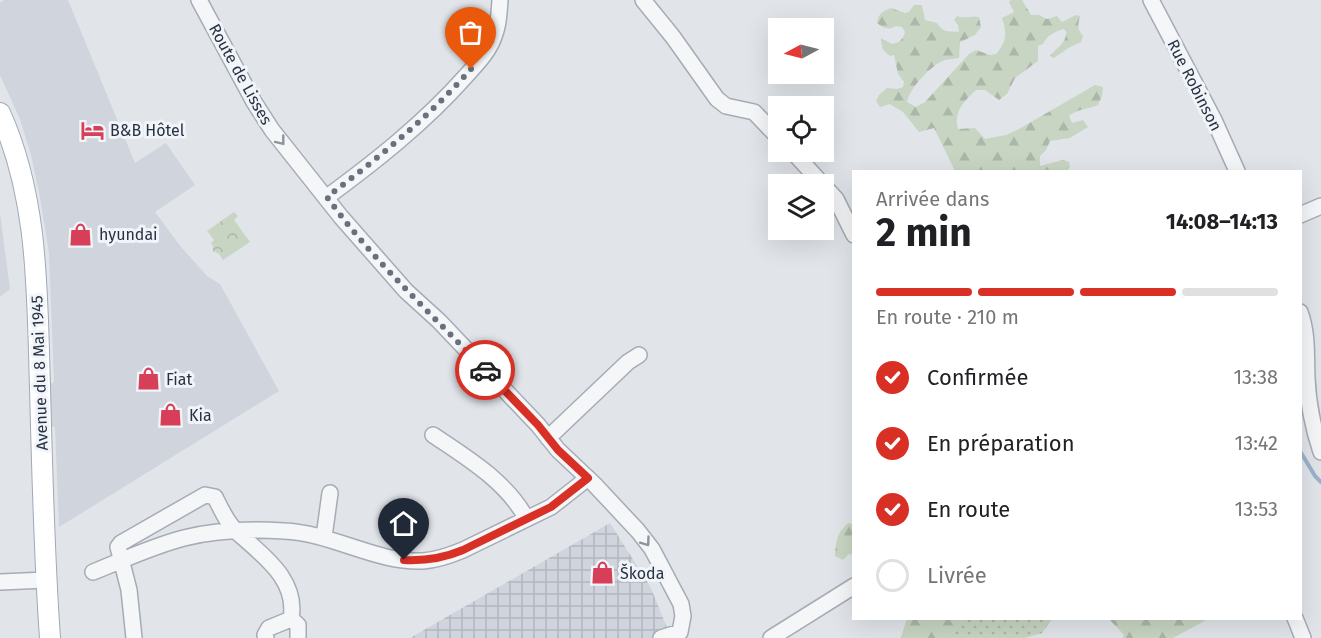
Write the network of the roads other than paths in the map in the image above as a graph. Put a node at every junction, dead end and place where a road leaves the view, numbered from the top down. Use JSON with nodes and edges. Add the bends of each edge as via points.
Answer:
{"nodes":[{"id":1,"x":199,"y":0,"type":"edge"},
{"id":2,"x":500,"y":0,"type":"edge"},
{"id":3,"x":643,"y":0,"type":"edge"},
{"id":4,"x":1151,"y":0,"type":"edge"},
{"id":5,"x":0,"y":112,"type":"edge"},
{"id":6,"x":768,"y":127,"type":"edge"},
{"id":7,"x":0,"y":146,"type":"edge"},
{"id":8,"x":802,"y":162,"type":"edge"},
{"id":9,"x":1237,"y":170,"type":"edge"},
{"id":10,"x":327,"y":197,"type":"junction"},
{"id":11,"x":1321,"y":206,"type":"edge"},
{"id":12,"x":1302,"y":214,"type":"edge"},
{"id":13,"x":852,"y":231,"type":"edge"},
{"id":14,"x":1302,"y":318,"type":"edge"},
{"id":15,"x":639,"y":355,"type":"dead end"},
{"id":16,"x":433,"y":435,"type":"dead end"},
{"id":17,"x":548,"y":438,"type":"junction"},
{"id":18,"x":1321,"y":452,"type":"edge"},
{"id":19,"x":588,"y":478,"type":"junction"},
{"id":20,"x":330,"y":493,"type":"dead end"},
{"id":21,"x":525,"y":518,"type":"junction"},
{"id":22,"x":236,"y":531,"type":"junction"},
{"id":23,"x":324,"y":537,"type":"junction"},
{"id":24,"x":122,"y":561,"type":"junction"},
{"id":25,"x":93,"y":572,"type":"dead end"},
{"id":26,"x":40,"y":580,"type":"junction"},
{"id":27,"x":0,"y":582,"type":"edge"},
{"id":28,"x":852,"y":587,"type":"edge"},
{"id":29,"x":291,"y":619,"type":"junction"},
{"id":30,"x":1295,"y":620,"type":"edge"},
{"id":31,"x":685,"y":635,"type":"edge"},
{"id":32,"x":38,"y":638,"type":"edge"},
{"id":33,"x":50,"y":638,"type":"edge"},
{"id":34,"x":134,"y":638,"type":"edge"},
{"id":35,"x":266,"y":638,"type":"edge"},
{"id":36,"x":298,"y":638,"type":"edge"},
{"id":37,"x":661,"y":638,"type":"edge"},
{"id":38,"x":771,"y":638,"type":"edge"},
{"id":39,"x":1303,"y":638,"type":"edge"}],
"edges":[{"from":1,"to":10,"type":"street","name":"Route de Lisses","one_way":true,"via":[[272,130]]},
{"from":2,"to":10,"type":"street","via":[[496,33],[464,77],[394,145]]},
{"from":3,"to":6,"type":"street","via":[[717,99],[726,106],[754,112]]},
{"from":4,"to":9,"type":"street","name":"Rue Robinson"},
{"from":5,"to":26,"type":"main road","name":"Avenue du 8 Mai 1945","via":[[26,193],[33,243]]},
{"from":7,"to":26,"type":"main road","name":"Avenue du 8 Mai 1945","via":[[15,199],[25,273]]},
{"from":8,"to":13,"type":"street","via":[[836,199]]},
{"from":10,"to":17,"type":"street","name":"Route de Lisses","via":[[406,291]]},
{"from":11,"to":12,"type":"street"},
{"from":14,"to":18,"type":"street","via":[[1310,404]]},
{"from":15,"to":17,"type":"street"},
{"from":16,"to":21,"type":"street","via":[[507,492]]},
{"from":17,"to":19,"type":"street","name":"Route de Lisses"},
{"from":19,"to":21,"type":"street","via":[[551,507]]},
{"from":19,"to":31,"type":"street","name":"Route de Lisses","one_way":true,"via":[[652,549],[681,604]]},
{"from":20,"to":23,"type":"street"},
{"from":21,"to":23,"type":"street","via":[[463,550],[425,561],[404,560]]},
{"from":22,"to":23,"type":"street","via":[[283,530]]},
{"from":22,"to":24,"type":"street","via":[[184,538]]},
{"from":22,"to":24,"type":"street","via":[[215,497],[205,495],[122,543],[118,547]]},
{"from":22,"to":29,"type":"street","via":[[256,547],[285,582],[293,608]]},
{"from":24,"to":25,"type":"street"},
{"from":24,"to":34,"type":"street"},
{"from":26,"to":27,"type":"street"},
{"from":26,"to":32,"type":"main road","name":"Avenue du 8 Mai 1945"},
{"from":26,"to":33,"type":"main road","name":"Avenue du 8 Mai 1945"},
{"from":28,"to":38,"type":"street"},
{"from":29,"to":35,"type":"street","via":[[269,628]]},
{"from":29,"to":36,"type":"street","via":[[298,625]]},
{"from":30,"to":39,"type":"street"},
{"from":31,"to":37,"type":"street"}]}
